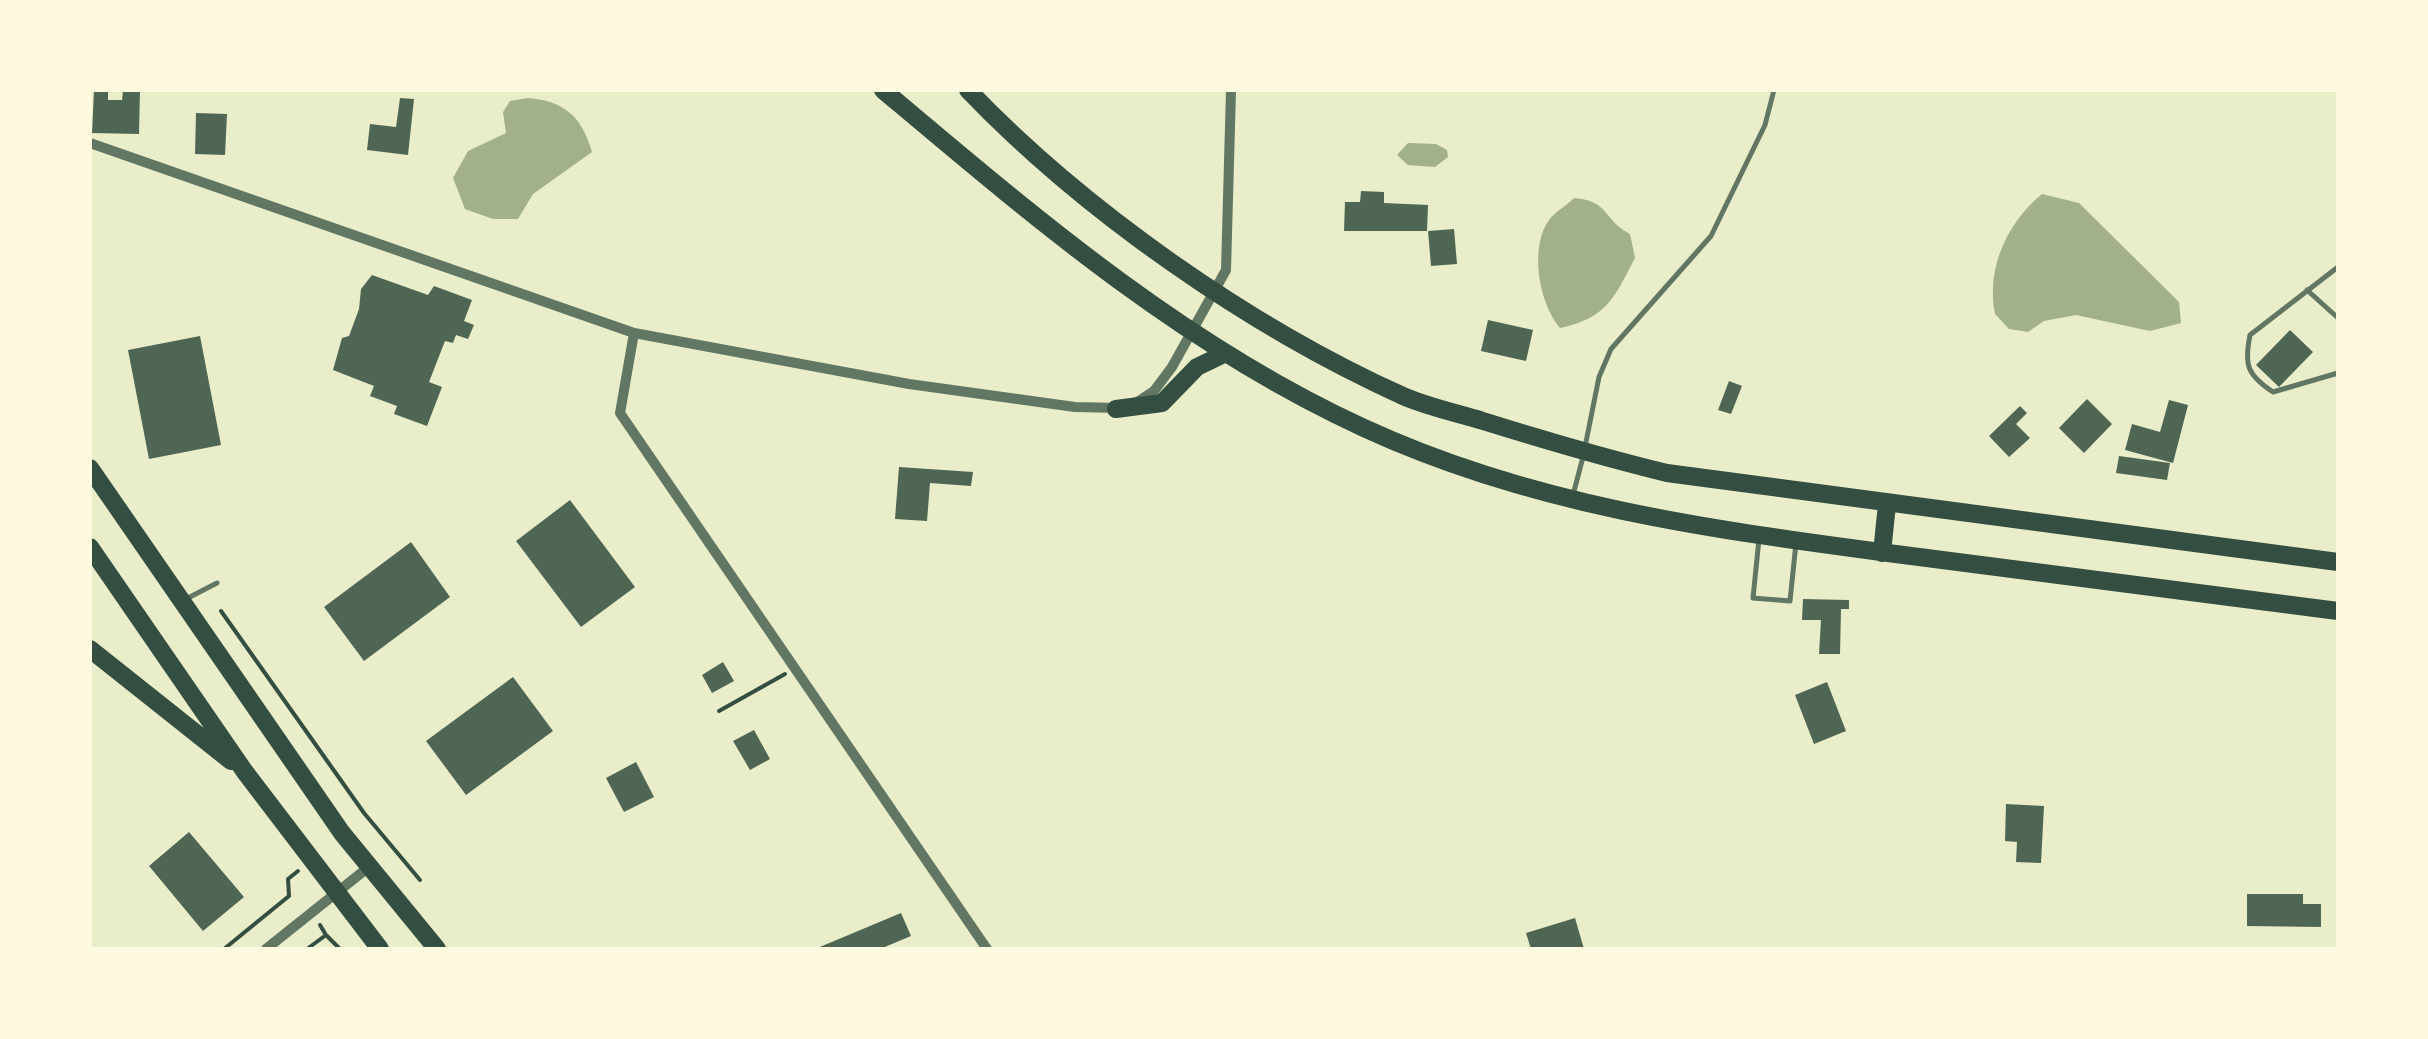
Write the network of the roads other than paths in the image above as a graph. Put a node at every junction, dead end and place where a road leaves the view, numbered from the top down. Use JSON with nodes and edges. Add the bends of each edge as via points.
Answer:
{"nodes":[{"id":1,"x":883,"y":90,"type":"edge"},
{"id":2,"x":968,"y":90,"type":"edge"},
{"id":3,"x":1231,"y":90,"type":"edge"},
{"id":4,"x":1774,"y":90,"type":"edge"},
{"id":5,"x":90,"y":143,"type":"edge"},
{"id":6,"x":2338,"y":267,"type":"edge"},
{"id":7,"x":1218,"y":290,"type":"junction"},
{"id":8,"x":2307,"y":290,"type":"junction"},
{"id":9,"x":2338,"y":318,"type":"edge"},
{"id":10,"x":634,"y":333,"type":"junction"},
{"id":11,"x":1194,"y":334,"type":"junction"},
{"id":12,"x":1224,"y":354,"type":"junction"},
{"id":13,"x":2338,"y":373,"type":"edge"},
{"id":14,"x":1116,"y":409,"type":"junction"},
{"id":15,"x":1584,"y":453,"type":"junction"},
{"id":16,"x":91,"y":468,"type":"edge"},
{"id":17,"x":1572,"y":502,"type":"junction"},
{"id":18,"x":1886,"y":504,"type":"junction"},
{"id":19,"x":1760,"y":536,"type":"junction"},
{"id":20,"x":1796,"y":541,"type":"junction"},
{"id":21,"x":90,"y":547,"type":"edge"},
{"id":22,"x":1882,"y":553,"type":"junction"},
{"id":23,"x":2338,"y":562,"type":"edge"},
{"id":24,"x":217,"y":583,"type":"dead end"},
{"id":25,"x":182,"y":601,"type":"junction"},
{"id":26,"x":2338,"y":612,"type":"edge"},
{"id":27,"x":90,"y":649,"type":"edge"},
{"id":28,"x":245,"y":772,"type":"junction"},
{"id":29,"x":370,"y":866,"type":"junction"},
{"id":30,"x":334,"y":891,"type":"junction"},
{"id":31,"x":266,"y":949,"type":"edge"},
{"id":32,"x":380,"y":949,"type":"edge"},
{"id":33,"x":437,"y":949,"type":"edge"},
{"id":34,"x":987,"y":949,"type":"edge"}],
"edges":[{"from":1,"to":11,"type":"main road","via":[[1114,280]]},
{"from":2,"to":7,"type":"main road","via":[[1082,197]]},
{"from":3,"to":7,"type":"street","via":[[1230,246]]},
{"from":4,"to":15,"type":"lane","via":[[1765,125],[1710,236],[1611,349]]},
{"from":5,"to":10,"type":"street"},
{"from":6,"to":8,"type":"lane"},
{"from":7,"to":11,"type":"street"},
{"from":7,"to":15,"type":"main road","via":[[1406,397]]},
{"from":8,"to":9,"type":"lane"},
{"from":8,"to":13,"type":"lane","via":[[2250,335],[2245,363],[2252,378],[2272,392]]},
{"from":10,"to":14,"type":"street","via":[[909,384]]},
{"from":10,"to":34,"type":"street","via":[[620,413]]},
{"from":11,"to":12,"type":"main road"},
{"from":11,"to":14,"type":"street","via":[[1154,392]]},
{"from":12,"to":14,"type":"main road","via":[[1197,368],[1162,403]]},
{"from":12,"to":17,"type":"main road","via":[[1363,428],[1498,482]]},
{"from":15,"to":17,"type":"lane"},
{"from":15,"to":18,"type":"main road","via":[[1667,473]]},
{"from":16,"to":25,"type":"main road"},
{"from":17,"to":19,"type":"main road"},
{"from":18,"to":22,"type":"main road"},
{"from":18,"to":23,"type":"main road"},
{"from":19,"to":20,"type":"main road"},
{"from":19,"to":20,"type":"lane","via":[[1753,598],[1790,601]]},
{"from":20,"to":22,"type":"main road"},
{"from":21,"to":28,"type":"main road"},
{"from":22,"to":26,"type":"main road"},
{"from":24,"to":25,"type":"lane"},
{"from":25,"to":29,"type":"main road"},
{"from":27,"to":28,"type":"main road"},
{"from":28,"to":30,"type":"main road"},
{"from":29,"to":30,"type":"street"},
{"from":29,"to":33,"type":"main road"},
{"from":30,"to":31,"type":"street"},
{"from":30,"to":32,"type":"main road"}]}
